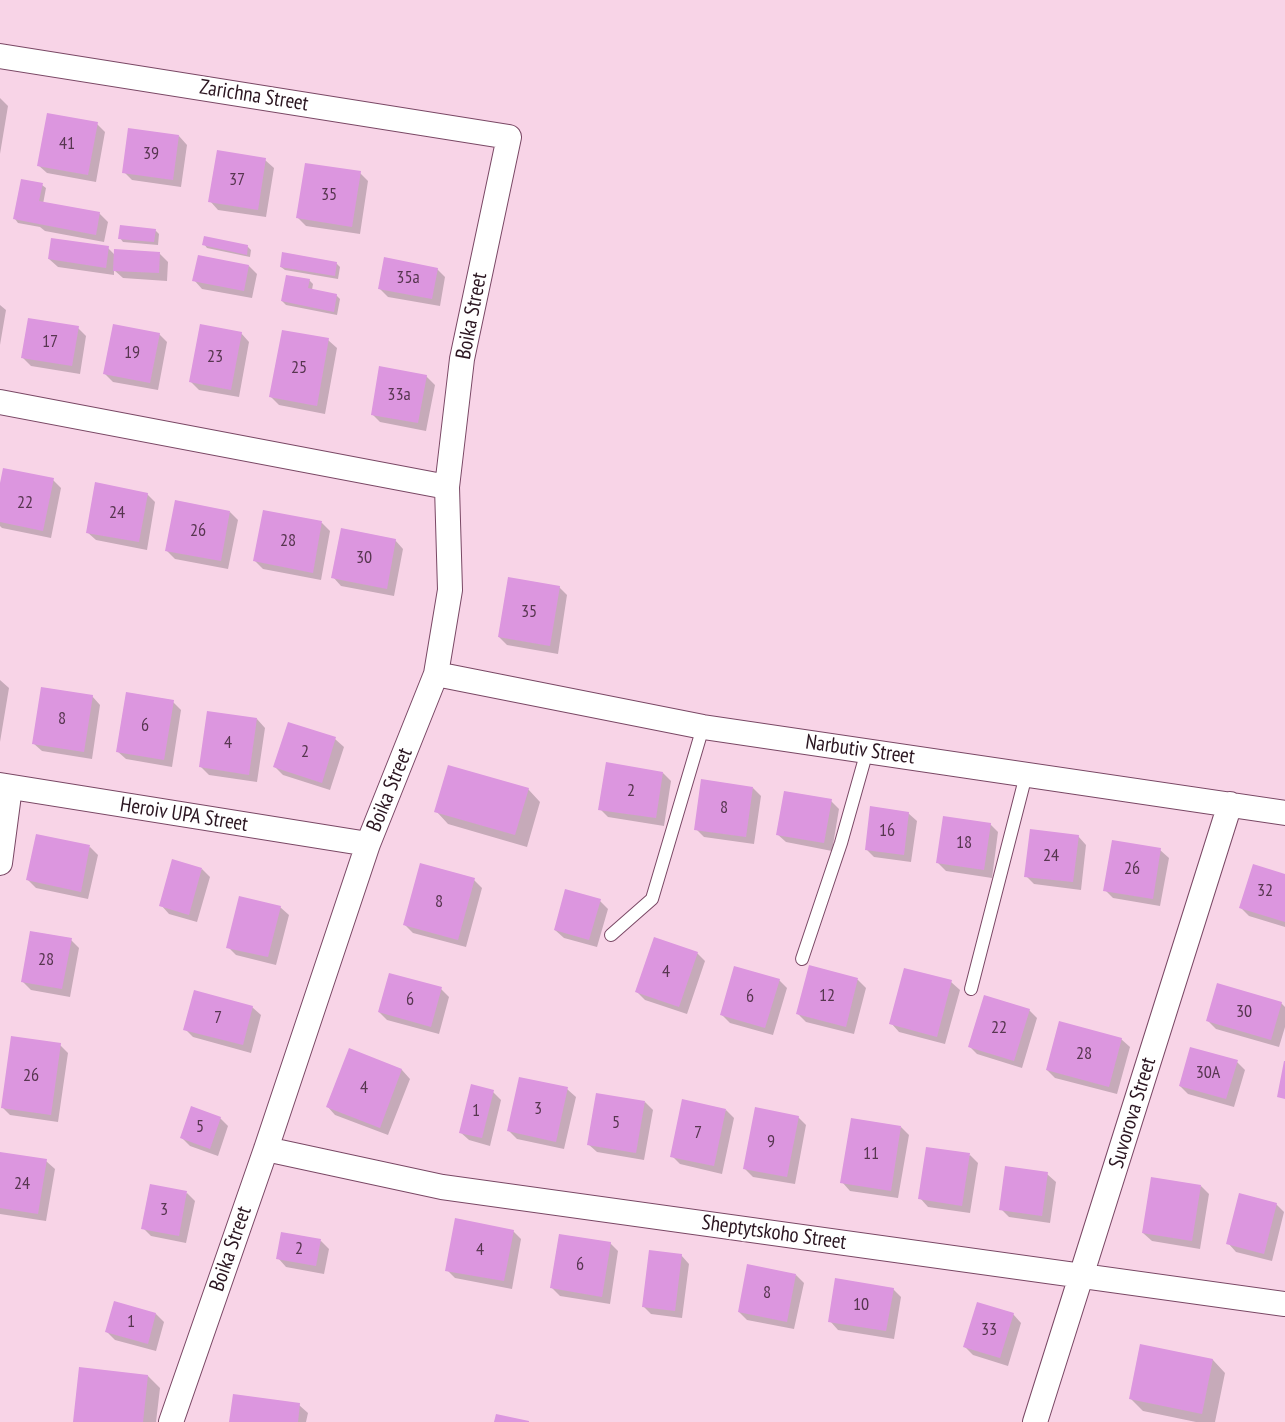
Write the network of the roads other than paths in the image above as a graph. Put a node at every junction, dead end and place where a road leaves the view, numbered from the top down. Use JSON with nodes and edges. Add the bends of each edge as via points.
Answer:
{"nodes":[{"id":1,"x":0,"y":56,"type":"edge"},
{"id":2,"x":509,"y":137,"type":"joint"},
{"id":3,"x":0,"y":402,"type":"edge"},
{"id":4,"x":447,"y":487,"type":"junction"},
{"id":5,"x":436,"y":674,"type":"junction"},
{"id":6,"x":703,"y":727,"type":"junction"},
{"id":7,"x":867,"y":751,"type":"junction"},
{"id":8,"x":1026,"y":775,"type":"junction"},
{"id":9,"x":5,"y":786,"type":"edge"},
{"id":10,"x":1230,"y":804,"type":"junction"},
{"id":11,"x":1285,"y":813,"type":"edge"},
{"id":12,"x":368,"y":844,"type":"junction"},
{"id":13,"x":0,"y":863,"type":"edge"},
{"id":14,"x":611,"y":935,"type":"dead end"},
{"id":15,"x":802,"y":959,"type":"dead end"},
{"id":16,"x":971,"y":989,"type":"dead end"},
{"id":17,"x":266,"y":1149,"type":"junction"},
{"id":18,"x":1082,"y":1276,"type":"junction"},
{"id":19,"x":1285,"y":1304,"type":"edge"},
{"id":20,"x":171,"y":1422,"type":"edge"},
{"id":21,"x":1035,"y":1422,"type":"edge"}],
"edges":[{"from":1,"to":2,"type":"street","name":"Zarichna Street"},
{"from":2,"to":4,"type":"street","name":"Boika Street","via":[[462,359]]},
{"from":3,"to":4,"type":"street"},
{"from":4,"to":5,"type":"street","name":"Boika Street","via":[[450,590]]},
{"from":5,"to":6,"type":"street","name":"Narbutiv Street"},
{"from":5,"to":12,"type":"street","name":"Boika Street"},
{"from":6,"to":7,"type":"street","name":"Narbutiv Street"},
{"from":6,"to":14,"type":"lane","via":[[652,899]]},
{"from":7,"to":8,"type":"street","name":"Narbutiv Street"},
{"from":7,"to":15,"type":"lane"},
{"from":8,"to":10,"type":"street","name":"Narbutiv Street"},
{"from":8,"to":16,"type":"lane"},
{"from":9,"to":12,"type":"street","name":"Heroiv UPA Street"},
{"from":9,"to":13,"type":"street"},
{"from":10,"to":11,"type":"street","name":"Narbutiv Street"},
{"from":10,"to":18,"type":"street","name":"Suvorova Street"},
{"from":12,"to":17,"type":"street","name":"Boika Street"},
{"from":17,"to":18,"type":"street","name":"Sheptytskoho Street","via":[[442,1187]]},
{"from":17,"to":20,"type":"street","name":"Boika Street"},
{"from":18,"to":19,"type":"street","name":"Sheptytskoho Street"},
{"from":18,"to":21,"type":"street","name":"Suvorova Street"}]}
